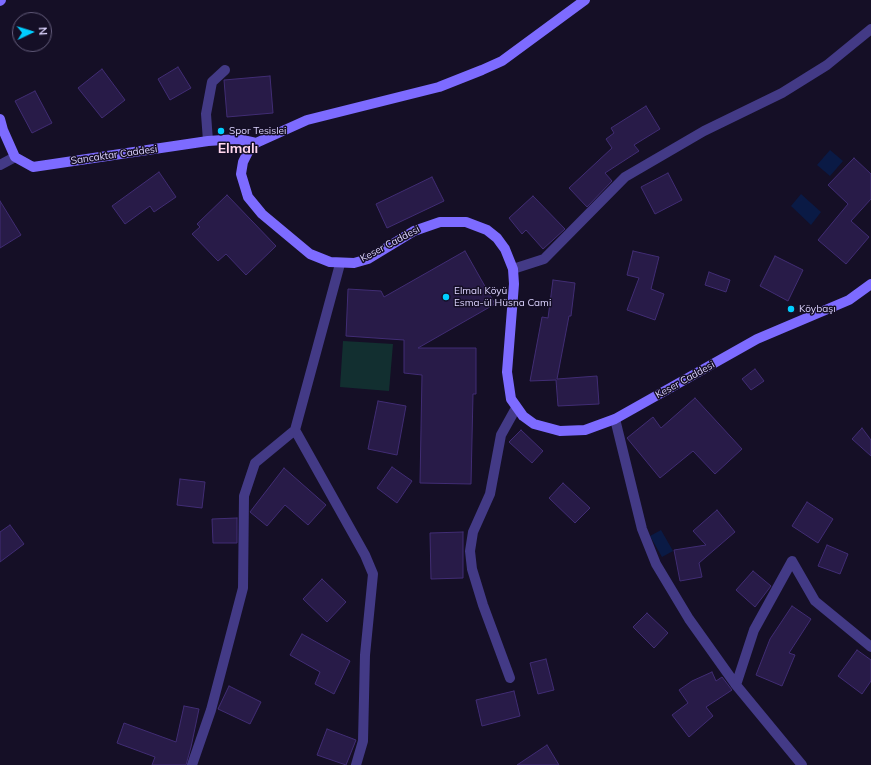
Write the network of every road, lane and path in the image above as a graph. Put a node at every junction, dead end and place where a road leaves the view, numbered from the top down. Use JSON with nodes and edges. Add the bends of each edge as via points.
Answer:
{"nodes":[{"id":1,"x":585,"y":0,"type":"edge"},
{"id":2,"x":871,"y":29,"type":"edge"},
{"id":3,"x":225,"y":70,"type":"dead end"},
{"id":4,"x":0,"y":119,"type":"edge"},
{"id":5,"x":208,"y":141,"type":"junction"},
{"id":6,"x":256,"y":143,"type":"junction"},
{"id":7,"x":15,"y":157,"type":"junction"},
{"id":8,"x":0,"y":165,"type":"edge"},
{"id":9,"x":340,"y":264,"type":"junction"},
{"id":10,"x":513,"y":269,"type":"junction"},
{"id":11,"x":871,"y":284,"type":"edge"},
{"id":12,"x":516,"y":408,"type":"junction"},
{"id":13,"x":614,"y":419,"type":"junction"},
{"id":14,"x":295,"y":430,"type":"junction"},
{"id":15,"x":871,"y":647,"type":"edge"},
{"id":16,"x":510,"y":678,"type":"dead end"},
{"id":17,"x":736,"y":685,"type":"junction"},
{"id":18,"x":192,"y":765,"type":"edge"},
{"id":19,"x":356,"y":765,"type":"edge"},
{"id":20,"x":802,"y":765,"type":"edge"}],
"edges":[{"from":1,"to":6,"type":"street","via":[[502,60],[482,70],[439,87],[307,120]]},
{"from":2,"to":10,"type":"street","via":[[826,65],[782,93],[704,131],[625,177],[544,259]]},
{"from":3,"to":5,"type":"street","via":[[212,82],[206,114]]},
{"from":4,"to":7,"type":"street"},
{"from":5,"to":6,"type":"street","name":"Sancaktar Caddesi","via":[[238,139]]},
{"from":5,"to":7,"type":"street","name":"Sancaktar Caddesi","via":[[33,166]]},
{"from":6,"to":9,"type":"street","name":"Keser Caddesi","via":[[243,162],[241,174],[248,197],[256,208],[310,254]]},
{"from":7,"to":8,"type":"street"},
{"from":9,"to":10,"type":"street","name":"Keser Caddesi","via":[[368,259],[414,231],[453,221],[466,222],[487,230],[505,249]]},
{"from":9,"to":14,"type":"street"},
{"from":10,"to":12,"type":"street","name":"Keser Caddesi","via":[[507,372],[511,399]]},
{"from":11,"to":13,"type":"street","name":"Keser Caddesi","via":[[850,300],[757,339]]},
{"from":12,"to":13,"type":"street","name":"Keser Caddesi","via":[[534,424],[560,431],[585,430]]},
{"from":12,"to":16,"type":"street","via":[[501,436],[490,494],[473,532],[470,552],[472,569],[483,605]]},
{"from":13,"to":17,"type":"street","via":[[642,529],[656,564],[689,619]]},
{"from":14,"to":18,"type":"street","via":[[255,462],[244,496],[243,588],[210,710]]},
{"from":14,"to":19,"type":"street","via":[[366,555],[373,574],[365,655],[363,741]]},
{"from":15,"to":17,"type":"street","via":[[815,600],[792,561],[754,630]]},
{"from":17,"to":20,"type":"street"}]}
